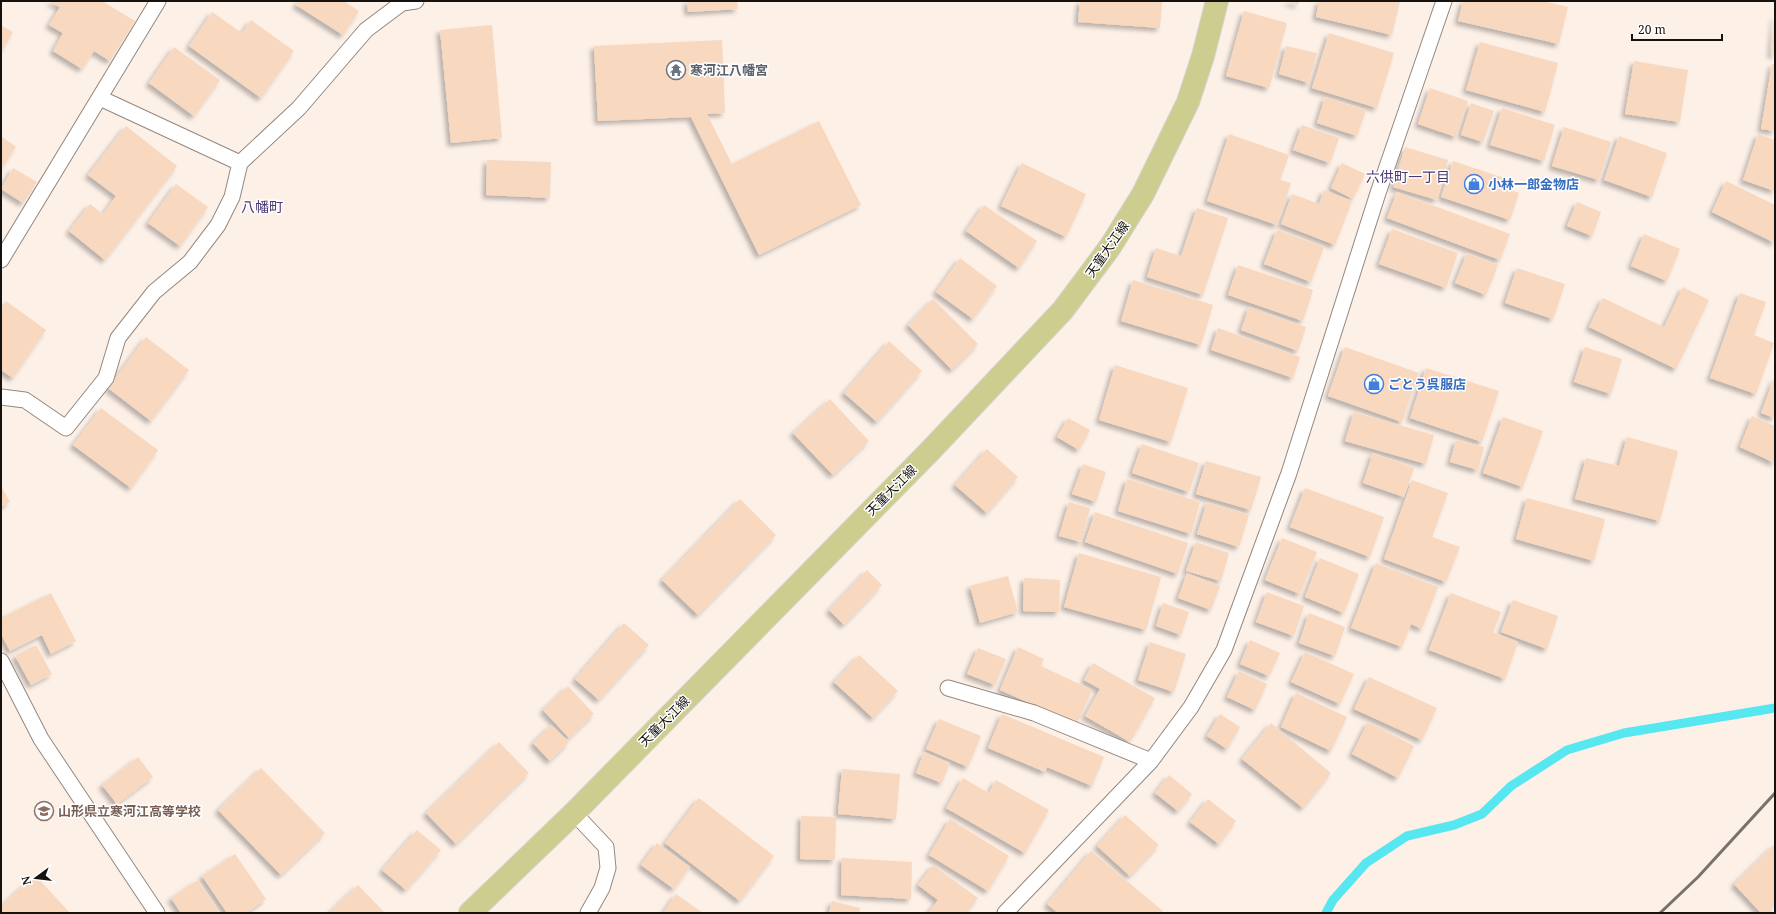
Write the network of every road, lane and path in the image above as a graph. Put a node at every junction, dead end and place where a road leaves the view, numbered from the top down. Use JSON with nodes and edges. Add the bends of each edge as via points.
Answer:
{"nodes":[{"id":1,"x":158,"y":1,"type":"edge"},
{"id":2,"x":416,"y":1,"type":"edge"},
{"id":3,"x":1218,"y":1,"type":"edge"},
{"id":4,"x":1444,"y":1,"type":"edge"},
{"id":5,"x":100,"y":98,"type":"junction"},
{"id":6,"x":240,"y":162,"type":"junction"},
{"id":7,"x":1,"y":260,"type":"edge"},
{"id":8,"x":1,"y":397,"type":"edge"},
{"id":9,"x":1,"y":661,"type":"edge"},
{"id":10,"x":948,"y":688,"type":"dead end"},
{"id":11,"x":1152,"y":761,"type":"junction"},
{"id":12,"x":574,"y":813,"type":"junction"},
{"id":13,"x":157,"y":913,"type":"edge"},
{"id":14,"x":470,"y":913,"type":"edge"},
{"id":15,"x":588,"y":913,"type":"edge"},
{"id":16,"x":1006,"y":913,"type":"edge"}],
"edges":[{"from":1,"to":5,"type":"lane"},
{"from":2,"to":6,"type":"lane","via":[[402,3],[366,30],[299,108]]},
{"from":3,"to":12,"type":"main road","name":"天童大江線","via":[[1188,102],[1143,194],[1110,248],[1063,310],[931,450]]},
{"from":4,"to":11,"type":"lane","via":[[1376,201],[1289,473],[1224,650],[1191,707]]},
{"from":5,"to":6,"type":"lane"},
{"from":5,"to":7,"type":"lane"},
{"from":6,"to":8,"type":"lane","via":[[232,197],[218,225],[190,262],[154,292],[118,338],[106,378],[66,428],[25,400]]},
{"from":9,"to":13,"type":"lane","via":[[41,739]]},
{"from":10,"to":11,"type":"lane","via":[[1034,713]]},
{"from":11,"to":16,"type":"lane"},
{"from":12,"to":14,"type":"main road","name":"天童大江線"},
{"from":12,"to":15,"type":"lane","via":[[606,847],[608,868],[602,888]]}]}
